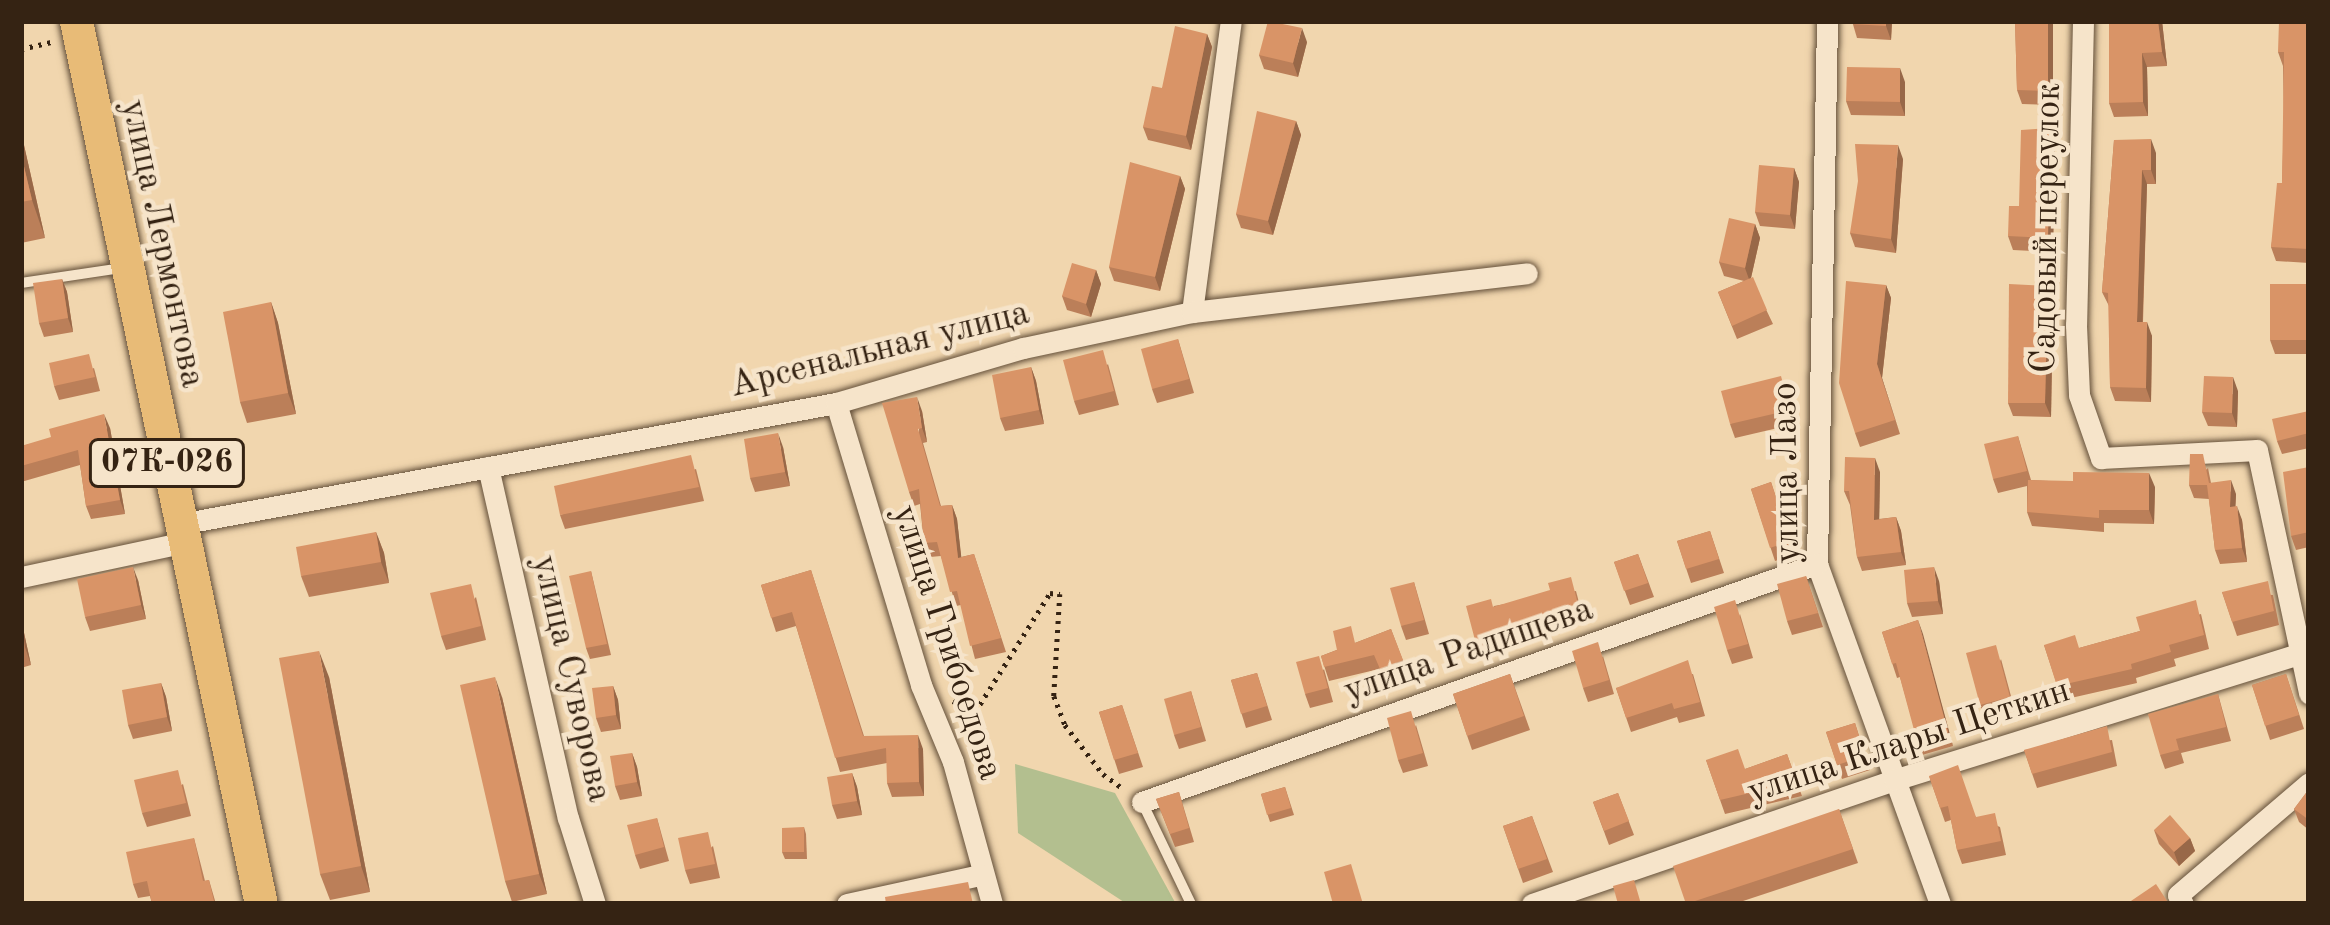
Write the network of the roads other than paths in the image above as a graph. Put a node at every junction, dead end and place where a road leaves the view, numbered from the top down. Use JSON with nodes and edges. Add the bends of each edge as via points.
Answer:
{"nodes":[{"id":1,"x":76,"y":21,"type":"edge"},
{"id":2,"x":1232,"y":21,"type":"edge"},
{"id":3,"x":1827,"y":21,"type":"edge"},
{"id":4,"x":2083,"y":21,"type":"edge"},
{"id":5,"x":124,"y":267,"type":"junction"},
{"id":6,"x":1527,"y":274,"type":"dead end"},
{"id":7,"x":21,"y":283,"type":"edge"},
{"id":8,"x":1192,"y":312,"type":"junction"},
{"id":9,"x":836,"y":403,"type":"junction"},
{"id":10,"x":488,"y":467,"type":"junction"},
{"id":11,"x":182,"y":533,"type":"junction"},
{"id":12,"x":1817,"y":564,"type":"junction"},
{"id":13,"x":21,"y":577,"type":"edge"},
{"id":14,"x":2304,"y":652,"type":"edge"},
{"id":15,"x":2309,"y":693,"type":"edge"},
{"id":16,"x":1894,"y":781,"type":"junction"},
{"id":17,"x":2309,"y":783,"type":"edge"},
{"id":18,"x":1142,"y":802,"type":"joint"},
{"id":19,"x":980,"y":875,"type":"junction"},
{"id":20,"x":261,"y":904,"type":"edge"},
{"id":21,"x":596,"y":904,"type":"edge"},
{"id":22,"x":847,"y":904,"type":"edge"},
{"id":23,"x":992,"y":904,"type":"edge"},
{"id":24,"x":1191,"y":904,"type":"edge"},
{"id":25,"x":1532,"y":904,"type":"edge"},
{"id":26,"x":1940,"y":904,"type":"edge"},
{"id":27,"x":2183,"y":904,"type":"edge"}],
"edges":[{"from":1,"to":5,"type":"main road","name":"улица Лермонтова","number":"07К-026"},
{"from":2,"to":8,"type":"street"},
{"from":3,"to":12,"type":"street","name":"улица Лазо"},
{"from":4,"to":14,"type":"street","name":"Садовый переулок","via":[[2076,325],[2086,416],[2101,458],[2258,450]]},
{"from":5,"to":7,"type":"lane"},
{"from":5,"to":11,"type":"main road","name":"улица Лермонтова","number":"07К-026"},
{"from":6,"to":8,"type":"street","name":"Арсенальная улица"},
{"from":8,"to":9,"type":"street","name":"Арсенальная улица","via":[[1023,348]]},
{"from":9,"to":10,"type":"street","name":"Арсенальная улица"},
{"from":9,"to":19,"type":"street","name":"улица Грибоедова","via":[[921,685],[953,762]]},
{"from":10,"to":11,"type":"street","name":"Арсенальная улица"},
{"from":10,"to":21,"type":"street","name":"улица Суворова","via":[[568,818]]},
{"from":11,"to":13,"type":"street","name":"Арсенальная улица"},
{"from":11,"to":20,"type":"main road","name":"улица Лермонтова","number":"07К-026"},
{"from":12,"to":16,"type":"street","name":"улица Лазо"},
{"from":12,"to":18,"type":"street","name":"улица Радищева"},
{"from":14,"to":15,"type":"street","name":"Садовый переулок"},
{"from":14,"to":16,"type":"street","name":"улица Клары Цеткин"},
{"from":16,"to":25,"type":"street","name":"улица Клары Цеткин"},
{"from":16,"to":26,"type":"street","name":"улица Лазо"},
{"from":17,"to":27,"type":"street","via":[[2178,895]]},
{"from":18,"to":24,"type":"lane"},
{"from":19,"to":22,"type":"street"},
{"from":19,"to":23,"type":"street","name":"улица Грибоедова"}]}
